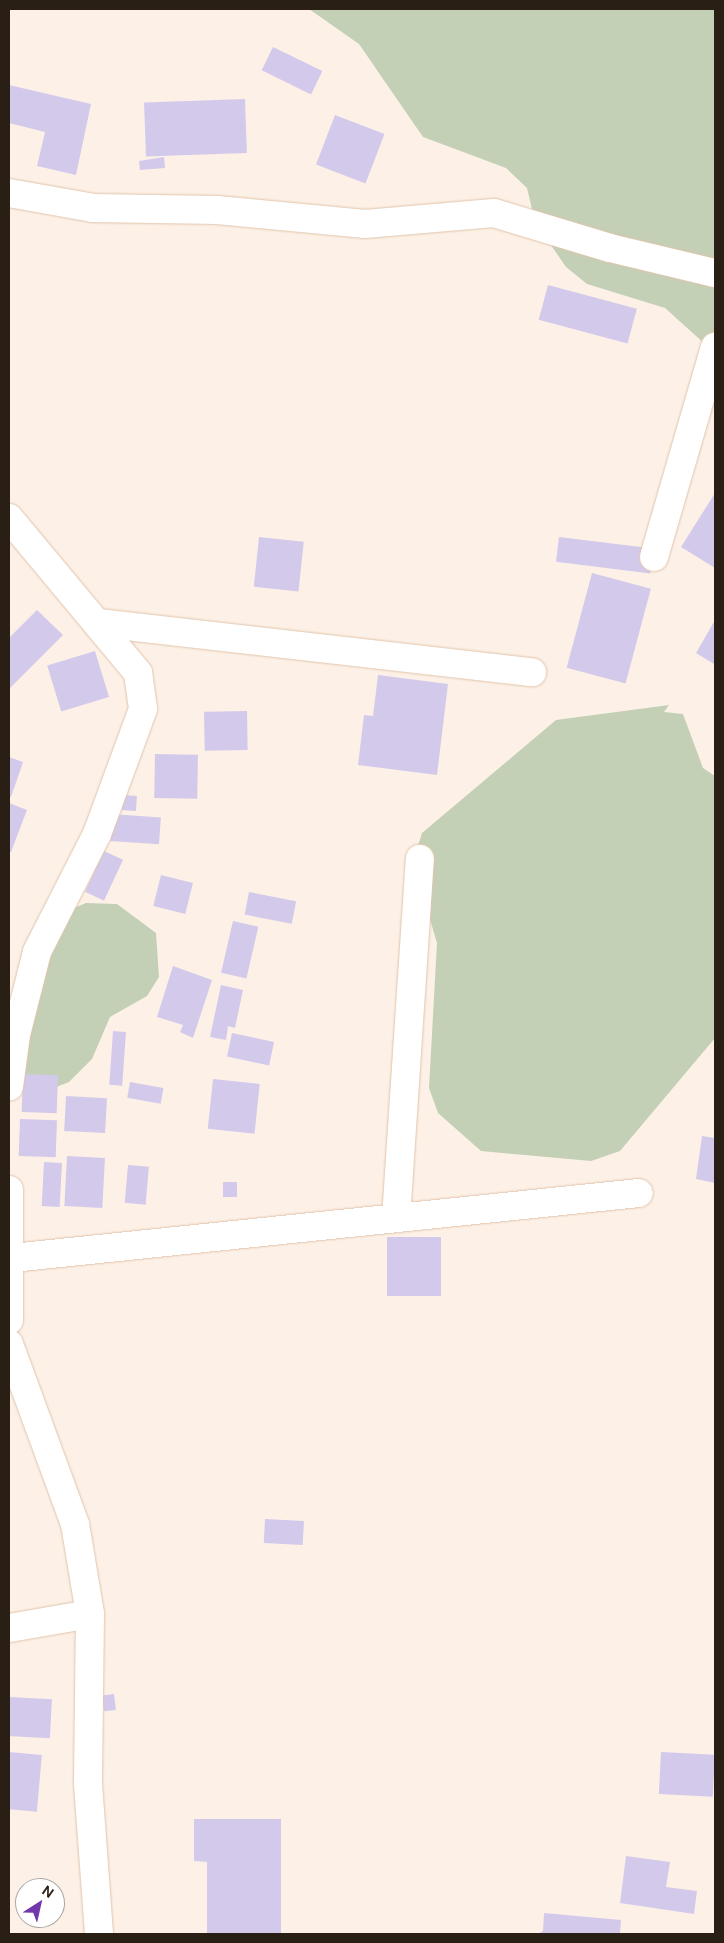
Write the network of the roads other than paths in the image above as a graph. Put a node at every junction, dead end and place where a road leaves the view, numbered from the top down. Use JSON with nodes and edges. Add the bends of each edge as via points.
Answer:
{"nodes":[{"id":1,"x":9,"y":193,"type":"edge"},
{"id":2,"x":715,"y":273,"type":"edge"},
{"id":3,"x":715,"y":347,"type":"edge"},
{"id":4,"x":9,"y":518,"type":"edge"},
{"id":5,"x":654,"y":557,"type":"dead end"},
{"id":6,"x":99,"y":623,"type":"junction"},
{"id":7,"x":532,"y":672,"type":"dead end"},
{"id":8,"x":420,"y":859,"type":"dead end"},
{"id":9,"x":9,"y":1087,"type":"edge"},
{"id":10,"x":9,"y":1190,"type":"edge"},
{"id":11,"x":639,"y":1193,"type":"dead end"},
{"id":12,"x":396,"y":1218,"type":"junction"},
{"id":13,"x":12,"y":1258,"type":"junction"},
{"id":14,"x":9,"y":1320,"type":"edge"},
{"id":15,"x":9,"y":1344,"type":"edge"},
{"id":16,"x":90,"y":1614,"type":"junction"},
{"id":17,"x":9,"y":1628,"type":"edge"},
{"id":18,"x":99,"y":1934,"type":"edge"}],
"edges":[{"from":1,"to":2,"type":"street","via":[[93,208],[217,210],[365,224],[494,213],[610,248]]},
{"from":3,"to":5,"type":"street"},
{"from":4,"to":6,"type":"street"},
{"from":6,"to":7,"type":"street"},
{"from":6,"to":9,"type":"street","via":[[138,673],[144,710],[97,834],[37,952],[16,1035]]},
{"from":8,"to":12,"type":"street"},
{"from":10,"to":13,"type":"street"},
{"from":11,"to":12,"type":"street"},
{"from":12,"to":13,"type":"street"},
{"from":13,"to":14,"type":"street"},
{"from":15,"to":16,"type":"street","via":[[75,1524]]},
{"from":16,"to":17,"type":"street"},
{"from":16,"to":18,"type":"street","via":[[88,1784]]}]}
